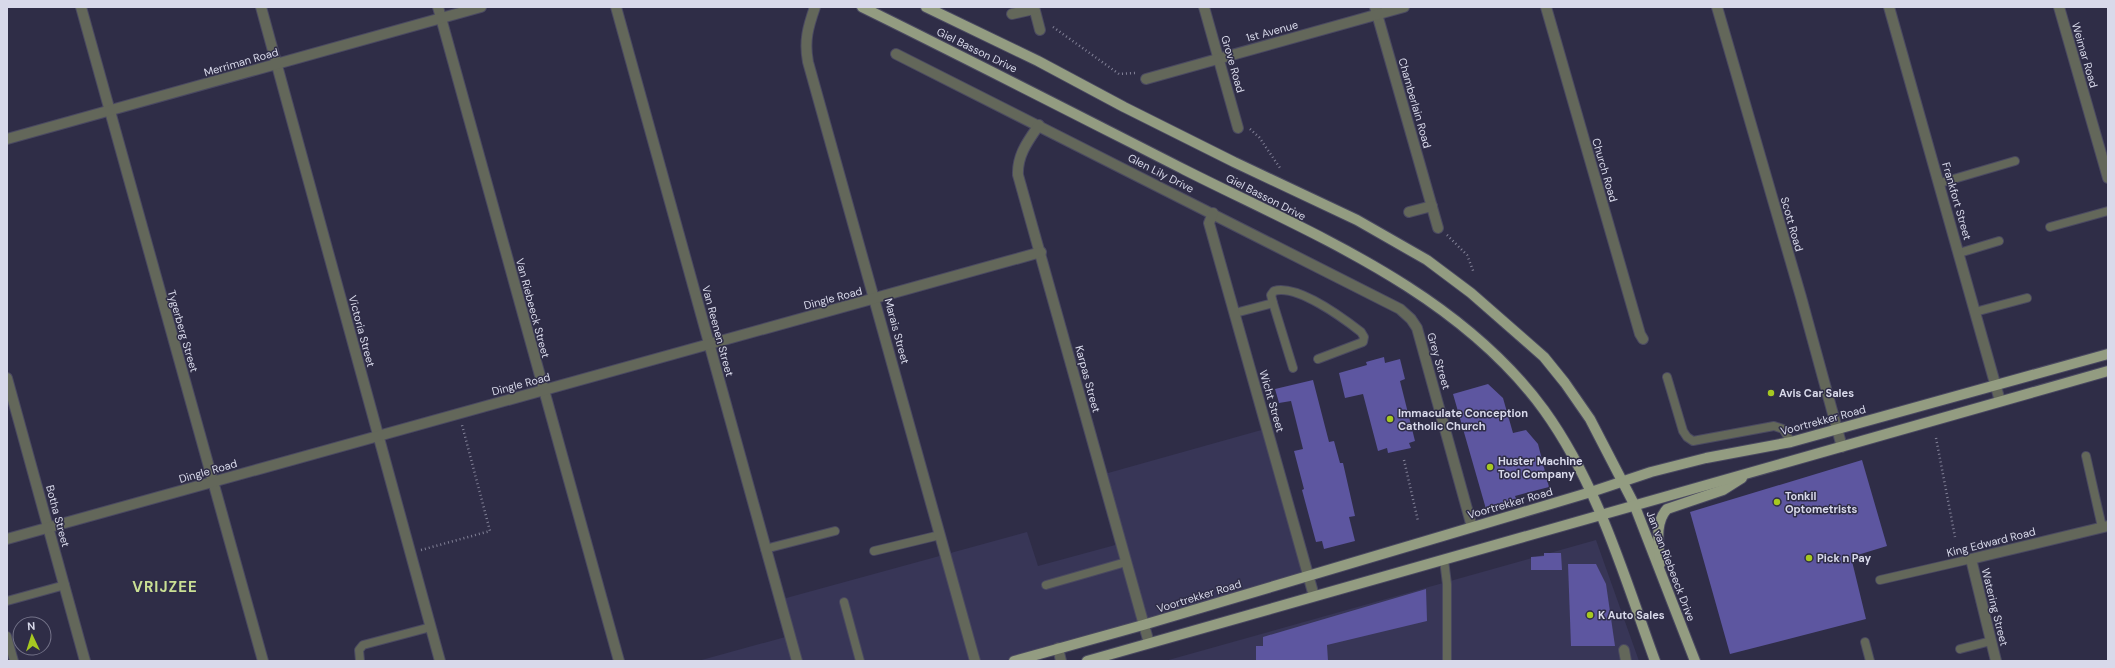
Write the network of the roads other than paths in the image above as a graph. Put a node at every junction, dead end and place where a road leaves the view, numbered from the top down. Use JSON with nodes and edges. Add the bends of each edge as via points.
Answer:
{"nodes":[{"id":1,"x":81,"y":7,"type":"edge"},
{"id":2,"x":261,"y":7,"type":"edge"},
{"id":3,"x":438,"y":7,"type":"edge"},
{"id":4,"x":481,"y":7,"type":"edge"},
{"id":5,"x":616,"y":7,"type":"edge"},
{"id":6,"x":814,"y":7,"type":"edge"},
{"id":7,"x":862,"y":7,"type":"edge"},
{"id":8,"x":926,"y":7,"type":"edge"},
{"id":9,"x":1204,"y":7,"type":"edge"},
{"id":10,"x":1404,"y":7,"type":"edge"},
{"id":11,"x":1546,"y":7,"type":"edge"},
{"id":12,"x":1716,"y":7,"type":"edge"},
{"id":13,"x":1889,"y":7,"type":"edge"},
{"id":14,"x":2059,"y":7,"type":"edge"},
{"id":15,"x":1034,"y":8,"type":"edge"},
{"id":16,"x":1376,"y":11,"type":"edge"},
{"id":17,"x":1012,"y":14,"type":"dead end"},
{"id":18,"x":441,"y":18,"type":"junction"},
{"id":19,"x":1040,"y":30,"type":"dead end"},
{"id":20,"x":896,"y":54,"type":"dead end"},
{"id":21,"x":1219,"y":59,"type":"junction"},
{"id":22,"x":276,"y":64,"type":"junction"},
{"id":23,"x":1142,"y":75,"type":"road end"},
{"id":24,"x":109,"y":112,"type":"junction"},
{"id":25,"x":1040,"y":125,"type":"junction"},
{"id":26,"x":1242,"y":127,"type":"road end"},
{"id":27,"x":7,"y":139,"type":"edge"},
{"id":28,"x":2015,"y":161,"type":"dead end"},
{"id":29,"x":2108,"y":178,"type":"edge"},
{"id":30,"x":1940,"y":183,"type":"junction"},
{"id":31,"x":1432,"y":206,"type":"junction"},
{"id":32,"x":2108,"y":210,"type":"edge"},
{"id":33,"x":1409,"y":212,"type":"dead end"},
{"id":34,"x":1213,"y":213,"type":"junction"},
{"id":35,"x":2050,"y":227,"type":"dead end"},
{"id":36,"x":1442,"y":230,"type":"road end"},
{"id":37,"x":1999,"y":241,"type":"dead end"},
{"id":38,"x":1041,"y":252,"type":"junction"},
{"id":39,"x":1959,"y":253,"type":"junction"},
{"id":40,"x":875,"y":298,"type":"junction"},
{"id":41,"x":2027,"y":298,"type":"dead end"},
{"id":42,"x":1273,"y":303,"type":"junction"},
{"id":43,"x":1976,"y":312,"type":"junction"},
{"id":44,"x":1236,"y":313,"type":"junction"},
{"id":45,"x":1411,"y":319,"type":"joint"},
{"id":46,"x":1643,"y":339,"type":"dead end"},
{"id":47,"x":709,"y":344,"type":"junction"},
{"id":48,"x":2108,"y":354,"type":"edge"},
{"id":49,"x":1318,"y":359,"type":"dead end"},
{"id":50,"x":1293,"y":368,"type":"dead end"},
{"id":51,"x":2108,"y":371,"type":"edge"},
{"id":52,"x":1667,"y":377,"type":"dead end"},
{"id":53,"x":7,"y":378,"type":"edge"},
{"id":54,"x":1996,"y":385,"type":"junction"},
{"id":55,"x":544,"y":391,"type":"junction"},
{"id":56,"x":2000,"y":401,"type":"junction"},
{"id":57,"x":1838,"y":430,"type":"junction"},
{"id":58,"x":379,"y":436,"type":"junction"},
{"id":59,"x":1791,"y":442,"type":"junction"},
{"id":60,"x":1842,"y":448,"type":"junction"},
{"id":61,"x":2086,"y":456,"type":"dead end"},
{"id":62,"x":1752,"y":472,"type":"junction"},
{"id":63,"x":1622,"y":481,"type":"junction"},
{"id":64,"x":213,"y":482,"type":"junction"},
{"id":65,"x":1591,"y":492,"type":"junction"},
{"id":66,"x":1634,"y":504,"type":"junction"},
{"id":67,"x":1601,"y":515,"type":"junction"},
{"id":68,"x":2105,"y":526,"type":"edge"},
{"id":69,"x":49,"y":527,"type":"junction"},
{"id":70,"x":1472,"y":527,"type":"junction"},
{"id":71,"x":835,"y":531,"type":"dead end"},
{"id":72,"x":940,"y":535,"type":"junction"},
{"id":73,"x":7,"y":539,"type":"edge"},
{"id":74,"x":765,"y":549,"type":"junction"},
{"id":75,"x":874,"y":552,"type":"dead end"},
{"id":76,"x":1971,"y":559,"type":"junction"},
{"id":77,"x":1444,"y":560,"type":"junction"},
{"id":78,"x":1126,"y":562,"type":"junction"},
{"id":79,"x":1660,"y":572,"type":"junction"},
{"id":80,"x":1309,"y":576,"type":"junction"},
{"id":81,"x":1880,"y":580,"type":"dead end"},
{"id":82,"x":64,"y":585,"type":"junction"},
{"id":83,"x":1046,"y":586,"type":"dead end"},
{"id":84,"x":1314,"y":596,"type":"junction"},
{"id":85,"x":7,"y":601,"type":"edge"},
{"id":86,"x":844,"y":602,"type":"dead end"},
{"id":87,"x":1143,"y":625,"type":"junction"},
{"id":88,"x":431,"y":627,"type":"junction"},
{"id":89,"x":7,"y":636,"type":"edge"},
{"id":90,"x":1991,"y":641,"type":"junction"},
{"id":91,"x":1865,"y":642,"type":"dead end"},
{"id":92,"x":1149,"y":643,"type":"junction"},
{"id":93,"x":1058,"y":648,"type":"junction"},
{"id":94,"x":1960,"y":649,"type":"dead end"},
{"id":95,"x":1624,"y":650,"type":"dead end"},
{"id":96,"x":14,"y":661,"type":"edge"},
{"id":97,"x":85,"y":661,"type":"edge"},
{"id":98,"x":263,"y":661,"type":"edge"},
{"id":99,"x":360,"y":661,"type":"edge"},
{"id":100,"x":440,"y":661,"type":"edge"},
{"id":101,"x":619,"y":661,"type":"edge"},
{"id":102,"x":796,"y":661,"type":"edge"},
{"id":103,"x":860,"y":661,"type":"edge"},
{"id":104,"x":975,"y":661,"type":"edge"},
{"id":105,"x":1014,"y":661,"type":"edge"},
{"id":106,"x":1061,"y":661,"type":"edge"},
{"id":107,"x":1087,"y":661,"type":"edge"},
{"id":108,"x":1447,"y":661,"type":"edge"},
{"id":109,"x":1626,"y":661,"type":"edge"},
{"id":110,"x":1655,"y":661,"type":"edge"},
{"id":111,"x":1695,"y":661,"type":"edge"},
{"id":112,"x":1870,"y":661,"type":"edge"},
{"id":113,"x":1996,"y":661,"type":"edge"}],
"edges":[{"from":1,"to":24,"type":"street","name":"Tygerberg Street"},
{"from":2,"to":22,"type":"street","name":"Victoria Street"},
{"from":3,"to":18,"type":"street","name":"Van Riebeeck Street"},
{"from":4,"to":18,"type":"street","name":"Merriman Road"},
{"from":5,"to":47,"type":"street","name":"Van Reenen Street"},
{"from":6,"to":40,"type":"street","name":"Marais Street","via":[[807,30],[808,62]]},
{"from":7,"to":65,"type":"main road","name":"Giel Basson Drive","via":[[1012,80],[1351,254],[1431,303],[1460,323],[1494,352],[1523,384],[1549,419]]},
{"from":8,"to":63,"type":"main road","name":"Giel Basson Drive","via":[[1038,61],[1227,159],[1357,220],[1427,260],[1471,293],[1544,357],[1590,419]]},
{"from":9,"to":21,"type":"street","name":"Grove Road"},
{"from":10,"to":16,"type":"street","name":"1st Avenue"},
{"from":11,"to":46,"type":"street","name":"Church Road"},
{"from":12,"to":57,"type":"street","name":"Scott Road"},
{"from":13,"to":30,"type":"street","name":"Frankfort Street"},
{"from":14,"to":29,"type":"street","name":"Weimar Road"},
{"from":15,"to":17,"type":"street"},
{"from":15,"to":19,"type":"street"},
{"from":16,"to":21,"type":"street","name":"1st Avenue"},
{"from":16,"to":31,"type":"street","name":"Chamberlain Road"},
{"from":18,"to":22,"type":"street","name":"Merriman Road"},
{"from":18,"to":55,"type":"street","name":"Van Riebeeck Street"},
{"from":20,"to":25,"type":"street","name":"Glen Lily Drive"},
{"from":21,"to":23,"type":"street","name":"1st Avenue"},
{"from":21,"to":26,"type":"street","name":"Grove Road"},
{"from":22,"to":24,"type":"street","name":"Merriman Road"},
{"from":22,"to":58,"type":"street","name":"Victoria Street"},
{"from":24,"to":27,"type":"street","name":"Merriman Road"},
{"from":24,"to":64,"type":"street","name":"Tygerberg Street"},
{"from":25,"to":34,"type":"street","name":"Glen Lily Drive"},
{"from":25,"to":38,"type":"street","name":"Karpas Street","via":[[1020,154],[1017,163],[1018,175]]},
{"from":28,"to":30,"type":"lane"},
{"from":30,"to":39,"type":"street","name":"Frankfort Street"},
{"from":31,"to":33,"type":"street"},
{"from":31,"to":36,"type":"street","name":"Chamberlain Road"},
{"from":32,"to":35,"type":"lane"},
{"from":34,"to":44,"type":"street","name":"Wicht Street","via":[[1209,223]]},
{"from":34,"to":45,"type":"street","name":"Glen Lily Drive","via":[[1400,309]]},
{"from":37,"to":39,"type":"lane"},
{"from":38,"to":40,"type":"street","name":"Dingle Road"},
{"from":38,"to":78,"type":"street","name":"Karpas Street"},
{"from":39,"to":43,"type":"street","name":"Frankfort Street"},
{"from":40,"to":47,"type":"street","name":"Dingle Road"},
{"from":40,"to":72,"type":"street","name":"Marais Street"},
{"from":41,"to":43,"type":"lane"},
{"from":42,"to":44,"type":"lane"},
{"from":42,"to":49,"type":"lane","via":[[1271,295],[1274,291],[1287,290],[1330,311],[1361,332],[1364,337],[1362,342]]},
{"from":42,"to":50,"type":"lane"},
{"from":43,"to":54,"type":"street","name":"Frankfort Street"},
{"from":44,"to":80,"type":"street","name":"Wicht Street"},
{"from":45,"to":70,"type":"street","name":"Grey Street","via":[[1417,328]]},
{"from":47,"to":55,"type":"street","name":"Dingle Road"},
{"from":47,"to":74,"type":"street","name":"Van Reenen Street"},
{"from":48,"to":54,"type":"main road","name":"Voortrekker Road"},
{"from":51,"to":56,"type":"main road"},
{"from":52,"to":59,"type":"lane","via":[[1683,431],[1693,441],[1774,426],[1783,429]]},
{"from":53,"to":69,"type":"street","name":"Botha Street"},
{"from":54,"to":56,"type":"street","name":"Frankfort Street"},
{"from":54,"to":57,"type":"main road","name":"Voortrekker Road"},
{"from":55,"to":58,"type":"street","name":"Dingle Road"},
{"from":55,"to":101,"type":"street","name":"Van Riebeeck Street"},
{"from":56,"to":60,"type":"main road"},
{"from":57,"to":59,"type":"main road","name":"Voortrekker Road"},
{"from":57,"to":60,"type":"street","name":"Scott Road"},
{"from":58,"to":64,"type":"street","name":"Dingle Road"},
{"from":58,"to":88,"type":"street","name":"Victoria Street"},
{"from":59,"to":63,"type":"main road","name":"Voortrekker Road","via":[[1706,458]]},
{"from":60,"to":62,"type":"main road"},
{"from":61,"to":68,"type":"lane"},
{"from":62,"to":66,"type":"main road"},
{"from":62,"to":79,"type":"main road","via":[[1723,490],[1667,509],[1661,515],[1658,524]]},
{"from":63,"to":65,"type":"main road","name":"Voortrekker Road"},
{"from":63,"to":66,"type":"main road","name":"Jan van Riebeeck Drive"},
{"from":64,"to":69,"type":"street","name":"Dingle Road"},
{"from":64,"to":98,"type":"street","name":"Tygerberg Street"},
{"from":65,"to":67,"type":"main road"},
{"from":65,"to":70,"type":"main road","name":"Voortrekker Road"},
{"from":66,"to":67,"type":"main road"},
{"from":66,"to":79,"type":"main road","name":"Jan van Riebeeck Drive"},
{"from":67,"to":77,"type":"main road"},
{"from":67,"to":110,"type":"main road"},
{"from":68,"to":76,"type":"street","name":"King Edward Road"},
{"from":69,"to":73,"type":"street","name":"Dingle Road"},
{"from":69,"to":82,"type":"street","name":"Botha Street"},
{"from":70,"to":80,"type":"main road","name":"Voortrekker Road"},
{"from":71,"to":74,"type":"lane"},
{"from":72,"to":75,"type":"lane"},
{"from":72,"to":104,"type":"street","name":"Marais Street"},
{"from":74,"to":102,"type":"street","name":"Van Reenen Street"},
{"from":76,"to":81,"type":"lane","name":"King Edward Road"},
{"from":76,"to":90,"type":"street","name":"Watering Street"},
{"from":77,"to":84,"type":"main road"},
{"from":77,"to":108,"type":"lane","via":[[1447,584]]},
{"from":78,"to":83,"type":"lane"},
{"from":78,"to":87,"type":"street","name":"Karpas Street"},
{"from":79,"to":111,"type":"main road","name":"Jan van Riebeeck Drive"},
{"from":80,"to":84,"type":"street","name":"Wicht Street"},
{"from":80,"to":87,"type":"main road","name":"Voortrekker Road"},
{"from":82,"to":85,"type":"lane"},
{"from":82,"to":97,"type":"street","name":"Botha Street"},
{"from":84,"to":92,"type":"main road"},
{"from":86,"to":103,"type":"lane"},
{"from":87,"to":92,"type":"street","name":"Karpas Street"},
{"from":87,"to":93,"type":"main road","name":"Voortrekker Road"},
{"from":88,"to":99,"type":"lane","via":[[363,645],[359,650]]},
{"from":88,"to":100,"type":"street","name":"Victoria Street"},
{"from":89,"to":96,"type":"lane"},
{"from":90,"to":94,"type":"lane"},
{"from":90,"to":113,"type":"street","name":"Watering Street"},
{"from":91,"to":112,"type":"lane"},
{"from":92,"to":107,"type":"main road"},
{"from":93,"to":105,"type":"main road","name":"Voortrekker Road"},
{"from":93,"to":106,"type":"street"},
{"from":95,"to":109,"type":"street"}]}
